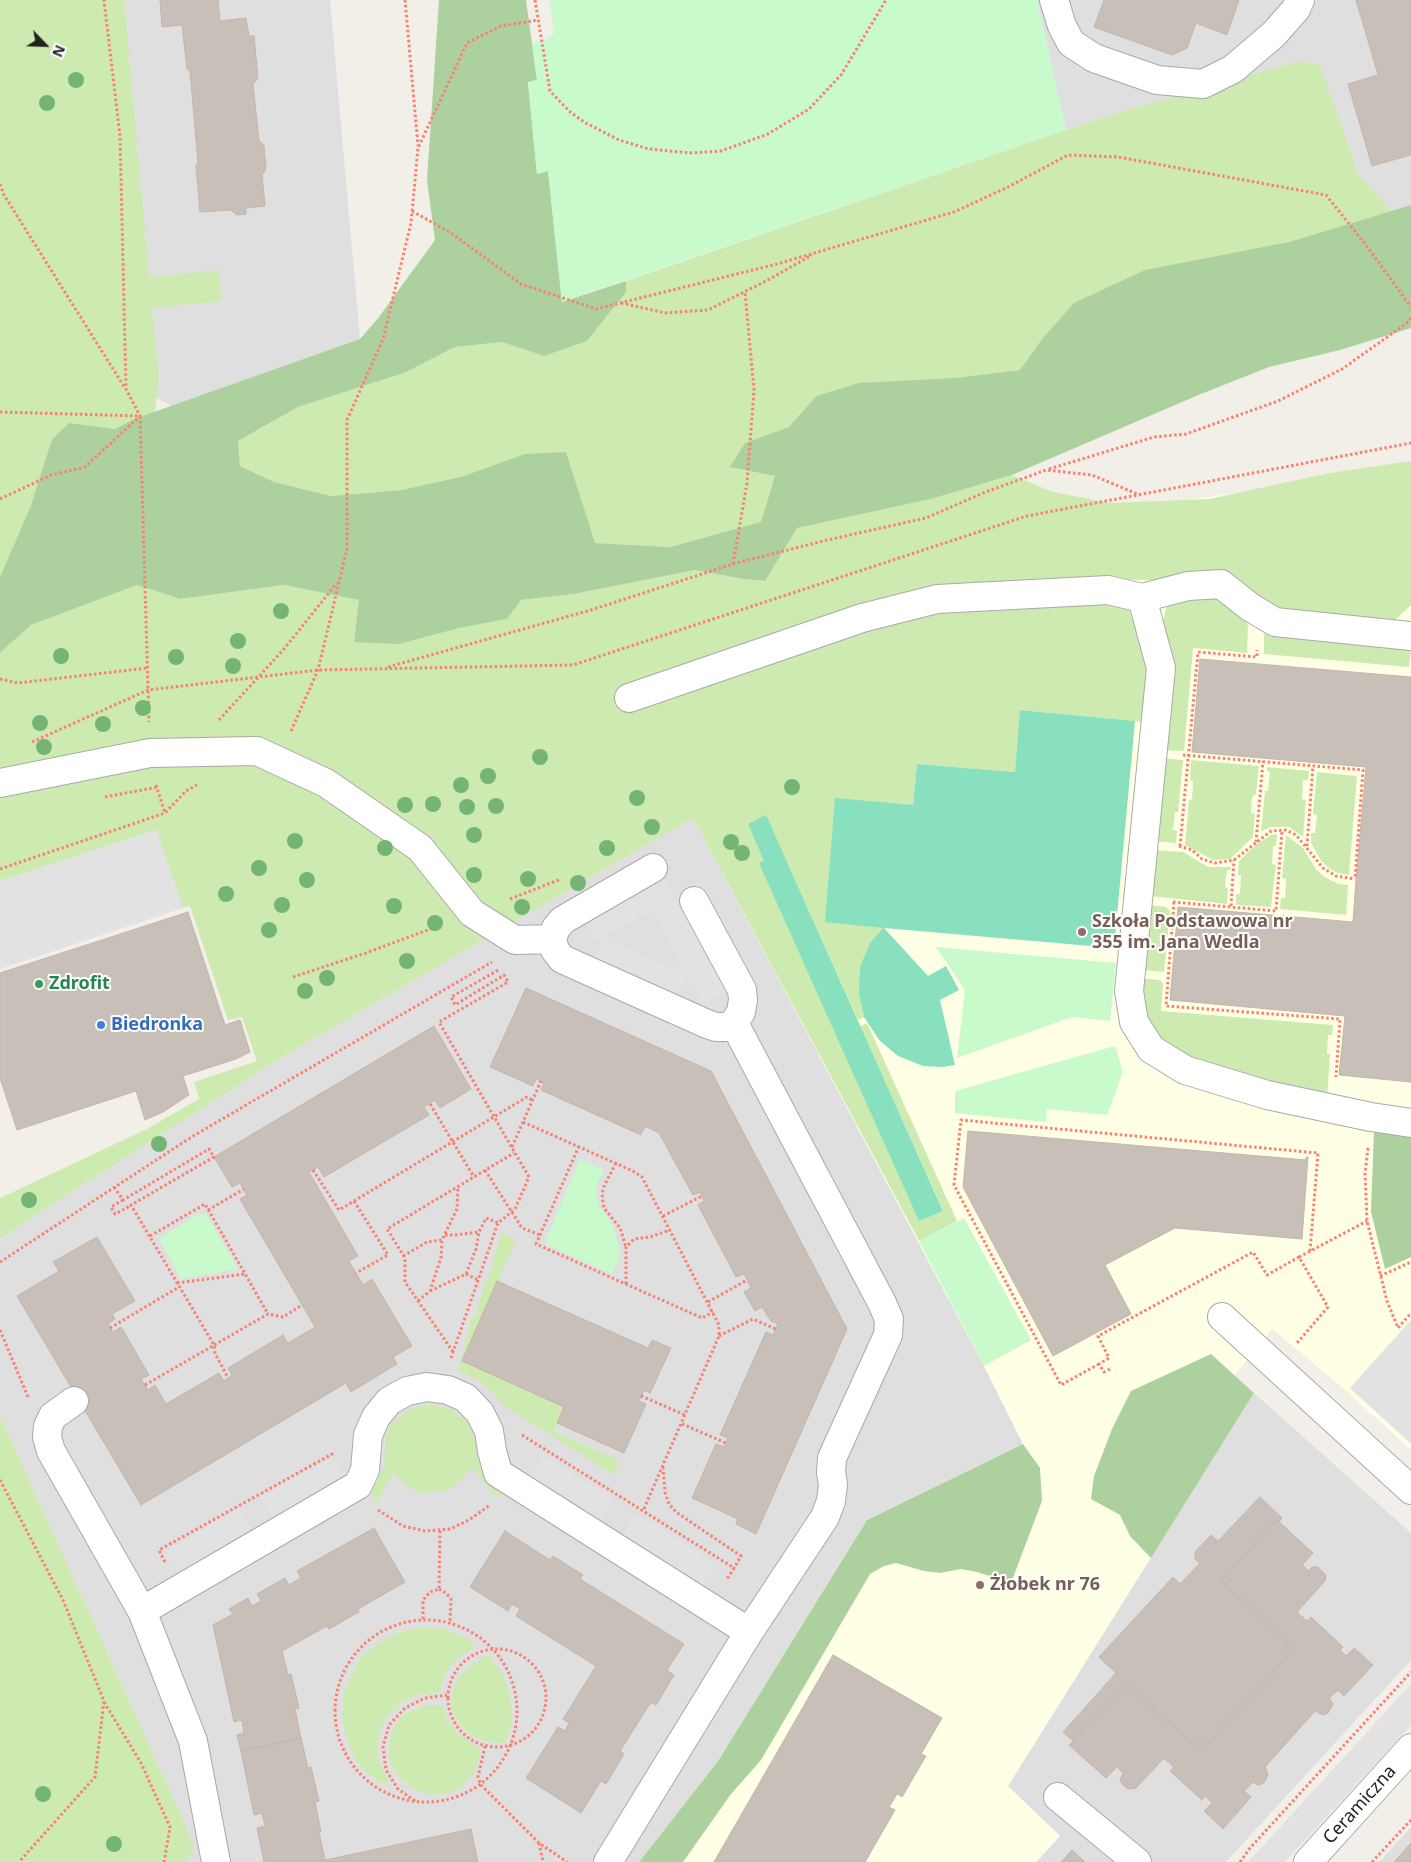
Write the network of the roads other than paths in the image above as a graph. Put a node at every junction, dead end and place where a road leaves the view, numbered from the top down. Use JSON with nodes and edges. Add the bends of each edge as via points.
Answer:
{"nodes":[{"id":1,"x":1054,"y":0,"type":"edge"},
{"id":2,"x":1300,"y":0,"type":"edge"},
{"id":3,"x":1142,"y":598,"type":"junction"},
{"id":4,"x":1411,"y":636,"type":"edge"},
{"id":5,"x":629,"y":698,"type":"dead end"},
{"id":6,"x":0,"y":782,"type":"edge"},
{"id":7,"x":653,"y":868,"type":"dead end"},
{"id":8,"x":694,"y":901,"type":"dead end"},
{"id":9,"x":552,"y":939,"type":"junction"},
{"id":10,"x":734,"y":1023,"type":"junction"},
{"id":11,"x":1411,"y":1123,"type":"edge"},
{"id":12,"x":1222,"y":1318,"type":"dead end"},
{"id":13,"x":74,"y":1401,"type":"dead end"},
{"id":14,"x":1411,"y":1490,"type":"edge"},
{"id":15,"x":142,"y":1611,"type":"junction"},
{"id":16,"x":749,"y":1632,"type":"junction"},
{"id":17,"x":1411,"y":1748,"type":"edge"},
{"id":18,"x":1058,"y":1797,"type":"dead end"},
{"id":19,"x":216,"y":1862,"type":"edge"},
{"id":20,"x":608,"y":1862,"type":"edge"},
{"id":21,"x":1136,"y":1862,"type":"edge"},
{"id":22,"x":1308,"y":1862,"type":"edge"}],
"edges":[{"from":1,"to":2,"type":"street","via":[[1070,43],[1094,58],[1157,80],[1203,84],[1233,69],[1274,34]]},
{"from":3,"to":4,"type":"street","via":[[1188,586],[1221,584],[1275,622]]},
{"from":3,"to":5,"type":"street","via":[[1108,590],[937,599],[862,618]]},
{"from":3,"to":11,"type":"street","via":[[1160,668],[1128,990],[1134,1022],[1151,1049],[1185,1070],[1267,1095],[1371,1118]]},
{"from":6,"to":9,"type":"street","via":[[150,753],[257,751],[326,783],[420,848],[472,913],[515,940]]},
{"from":7,"to":9,"type":"street","via":[[563,920]]},
{"from":8,"to":10,"type":"street","via":[[742,990],[741,1012]]},
{"from":9,"to":10,"type":"street","via":[[562,958],[716,1028]]},
{"from":10,"to":16,"type":"street","via":[[889,1319],[888,1335],[832,1458],[833,1485],[825,1517]]},
{"from":12,"to":14,"type":"street"},
{"from":13,"to":15,"type":"street","via":[[53,1416],[48,1426],[51,1451]]},
{"from":15,"to":16,"type":"street","via":[[358,1485],[365,1470],[368,1435],[376,1417],[389,1401],[407,1391],[427,1387],[454,1392],[466,1398],[480,1413],[489,1431],[498,1473]]},
{"from":15,"to":19,"type":"street","via":[[193,1741]]},
{"from":16,"to":20,"type":"street"},
{"from":17,"to":22,"type":"street","name":"Ceramiczna"},
{"from":18,"to":21,"type":"street"}]}
